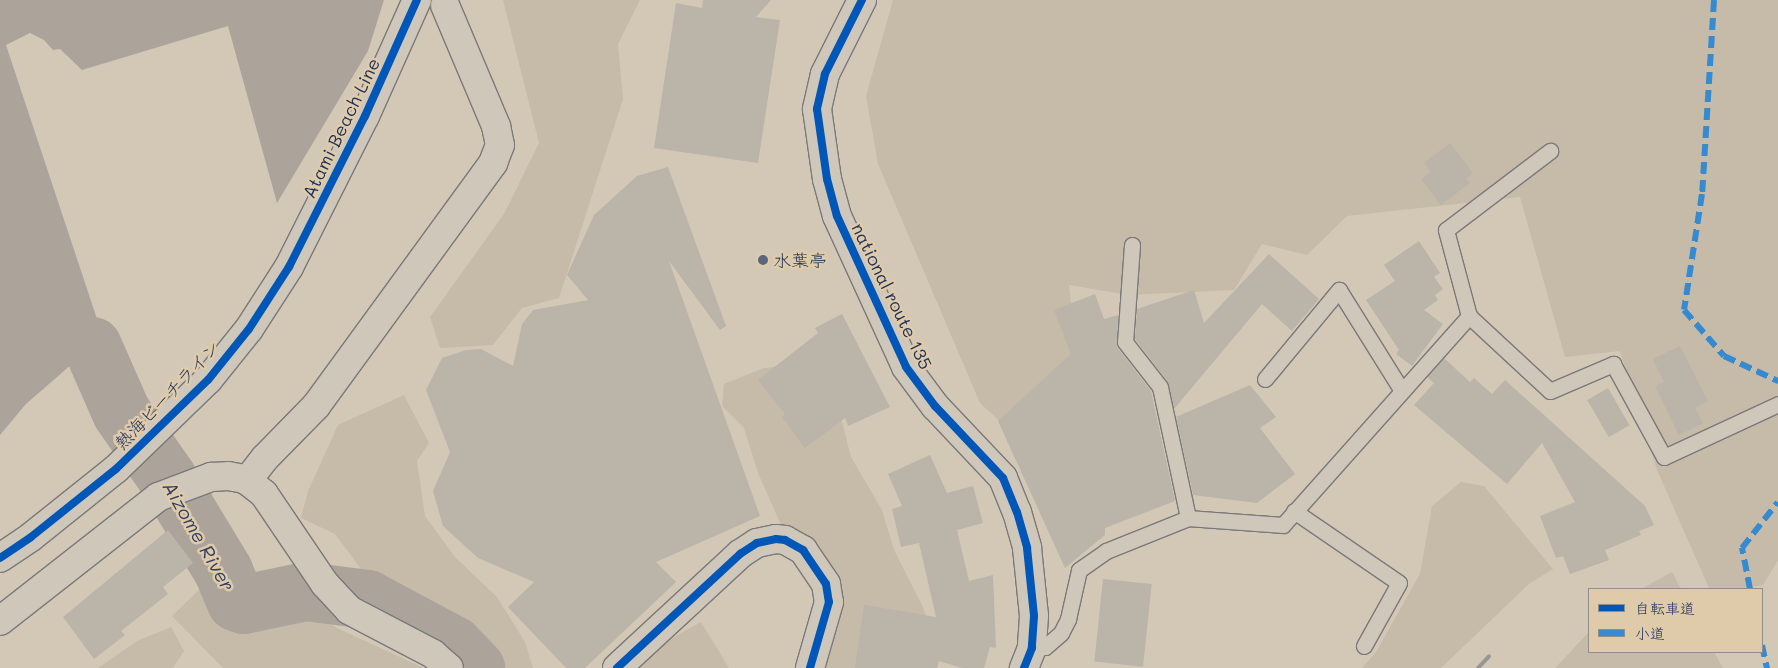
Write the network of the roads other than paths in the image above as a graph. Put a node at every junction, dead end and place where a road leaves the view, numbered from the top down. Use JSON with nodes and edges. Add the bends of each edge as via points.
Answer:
{"nodes":[{"id":1,"x":417,"y":0,"type":"edge"},
{"id":2,"x":862,"y":0,"type":"edge"},
{"id":3,"x":445,"y":5,"type":"dead end"},
{"id":4,"x":1550,"y":151,"type":"dead end"},
{"id":5,"x":1132,"y":245,"type":"dead end"},
{"id":6,"x":290,"y":267,"type":"joint"},
{"id":7,"x":1469,"y":316,"type":"junction"},
{"id":8,"x":1265,"y":379,"type":"dead end"},
{"id":9,"x":1402,"y":391,"type":"junction"},
{"id":10,"x":1778,"y":404,"type":"edge"},
{"id":11,"x":248,"y":481,"type":"junction"},
{"id":12,"x":1294,"y":512,"type":"junction"},
{"id":13,"x":1188,"y":518,"type":"junction"},
{"id":14,"x":0,"y":558,"type":"edge"},
{"id":15,"x":0,"y":621,"type":"edge"},
{"id":16,"x":1364,"y":646,"type":"dead end"},
{"id":17,"x":1028,"y":658,"type":"edge"},
{"id":18,"x":449,"y":668,"type":"edge"},
{"id":19,"x":618,"y":668,"type":"edge"},
{"id":20,"x":810,"y":668,"type":"edge"}],
"edges":[{"from":1,"to":6,"type":"main road","name":"Atami Beach Line","via":[[365,116]]},
{"from":2,"to":17,"type":"main road","name":"national route 135","via":[[825,74],[817,109],[827,180],[838,216],[906,367],[935,406],[1003,478],[1027,548],[1034,616]]},
{"from":3,"to":11,"type":"main road","via":[[496,126],[500,145],[493,162],[316,406],[264,458]]},
{"from":4,"to":7,"type":"lane","via":[[1446,230]]},
{"from":5,"to":13,"type":"lane","via":[[1125,342],[1160,387]]},
{"from":6,"to":14,"type":"main road","name":"熱海ビーチライン","via":[[249,330],[208,380],[116,469],[32,537]]},
{"from":7,"to":9,"type":"lane"},
{"from":7,"to":10,"type":"lane","via":[[1550,391],[1612,364],[1664,457]]},
{"from":8,"to":9,"type":"lane","via":[[1339,290]]},
{"from":9,"to":12,"type":"lane"},
{"from":11,"to":15,"type":"main road","via":[[228,476],[210,477],[158,497]]},
{"from":11,"to":18,"type":"main road","via":[[264,494],[325,584],[349,610],[433,654]]},
{"from":12,"to":13,"type":"lane","via":[[1283,525]]},
{"from":12,"to":16,"type":"lane","via":[[1399,583]]},
{"from":13,"to":17,"type":"lane","via":[[1092,558],[1079,570],[1068,619],[1061,633]]},
{"from":19,"to":20,"type":"main road","via":[[740,554],[757,543],[776,539],[803,550],[826,584],[829,602]]}]}
